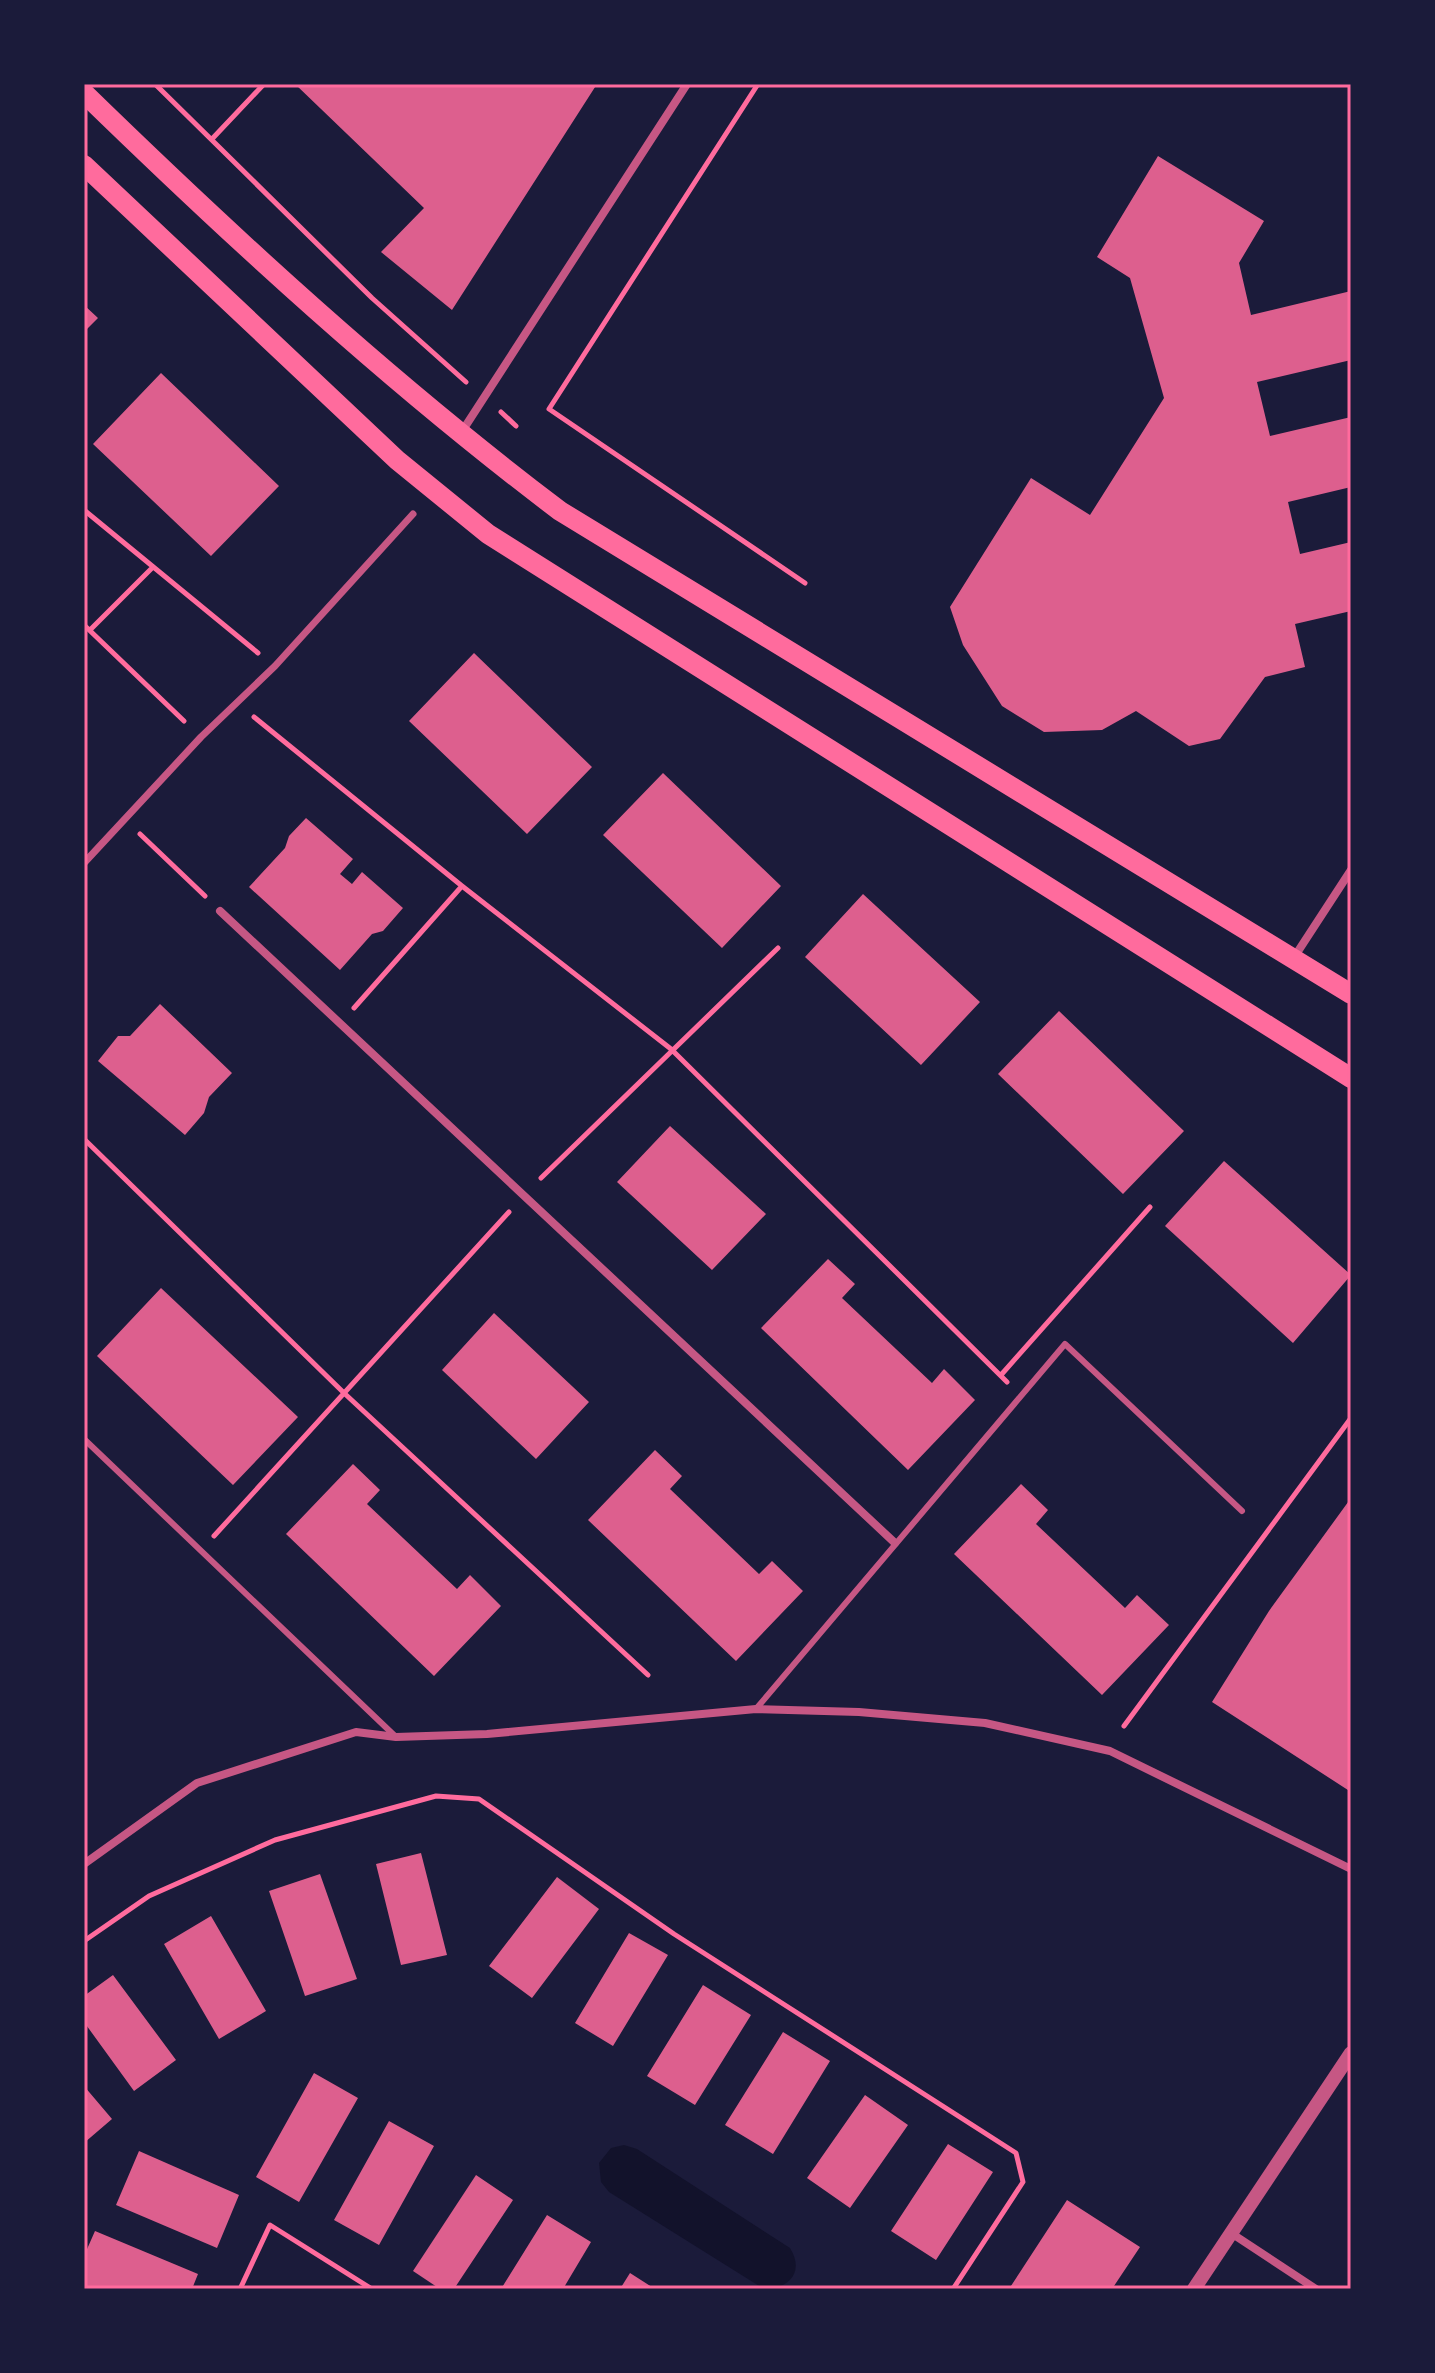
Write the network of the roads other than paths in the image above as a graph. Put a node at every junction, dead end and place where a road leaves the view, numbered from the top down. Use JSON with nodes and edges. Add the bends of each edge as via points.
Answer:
{"nodes":[{"id":1,"x":687,"y":84,"type":"edge"},
{"id":2,"x":84,"y":93,"type":"edge"},
{"id":3,"x":84,"y":165,"type":"edge"},
{"id":4,"x":460,"y":435,"type":"junction"},
{"id":5,"x":413,"y":514,"type":"dead end"},
{"id":6,"x":84,"y":863,"type":"edge"},
{"id":7,"x":1351,"y":870,"type":"edge"},
{"id":8,"x":220,"y":911,"type":"road end"},
{"id":9,"x":1293,"y":960,"type":"junction"},
{"id":10,"x":1351,"y":994,"type":"edge"},
{"id":11,"x":1351,"y":1078,"type":"edge"},
{"id":12,"x":84,"y":1439,"type":"edge"},
{"id":13,"x":1242,"y":1511,"type":"dead end"},
{"id":14,"x":895,"y":1543,"type":"junction"},
{"id":15,"x":756,"y":1709,"type":"junction"},
{"id":16,"x":396,"y":1737,"type":"junction"},
{"id":17,"x":84,"y":1864,"type":"edge"},
{"id":18,"x":1351,"y":1869,"type":"edge"},
{"id":19,"x":1351,"y":2053,"type":"edge"},
{"id":20,"x":1231,"y":2233,"type":"junction"},
{"id":21,"x":1194,"y":2289,"type":"edge"},
{"id":22,"x":1316,"y":2289,"type":"edge"}],
"edges":[{"from":1,"to":4,"type":"street"},
{"from":2,"to":4,"type":"main road","via":[[158,166]]},
{"from":3,"to":11,"type":"main road","via":[[397,460],[488,534]]},
{"from":4,"to":9,"type":"main road","via":[[560,511]]},
{"from":5,"to":6,"type":"street"},
{"from":7,"to":9,"type":"street"},
{"from":8,"to":14,"type":"street"},
{"from":9,"to":10,"type":"main road"},
{"from":12,"to":16,"type":"lane"},
{"from":13,"to":14,"type":"lane","via":[[1065,1344]]},
{"from":14,"to":15,"type":"lane"},
{"from":15,"to":16,"type":"street","via":[[570,1728]]},
{"from":15,"to":18,"type":"street","via":[[985,1723],[1110,1751]]},
{"from":16,"to":17,"type":"street","via":[[356,1732],[197,1783]]},
{"from":19,"to":20,"type":"street"},
{"from":20,"to":21,"type":"street"},
{"from":20,"to":22,"type":"street"}]}
